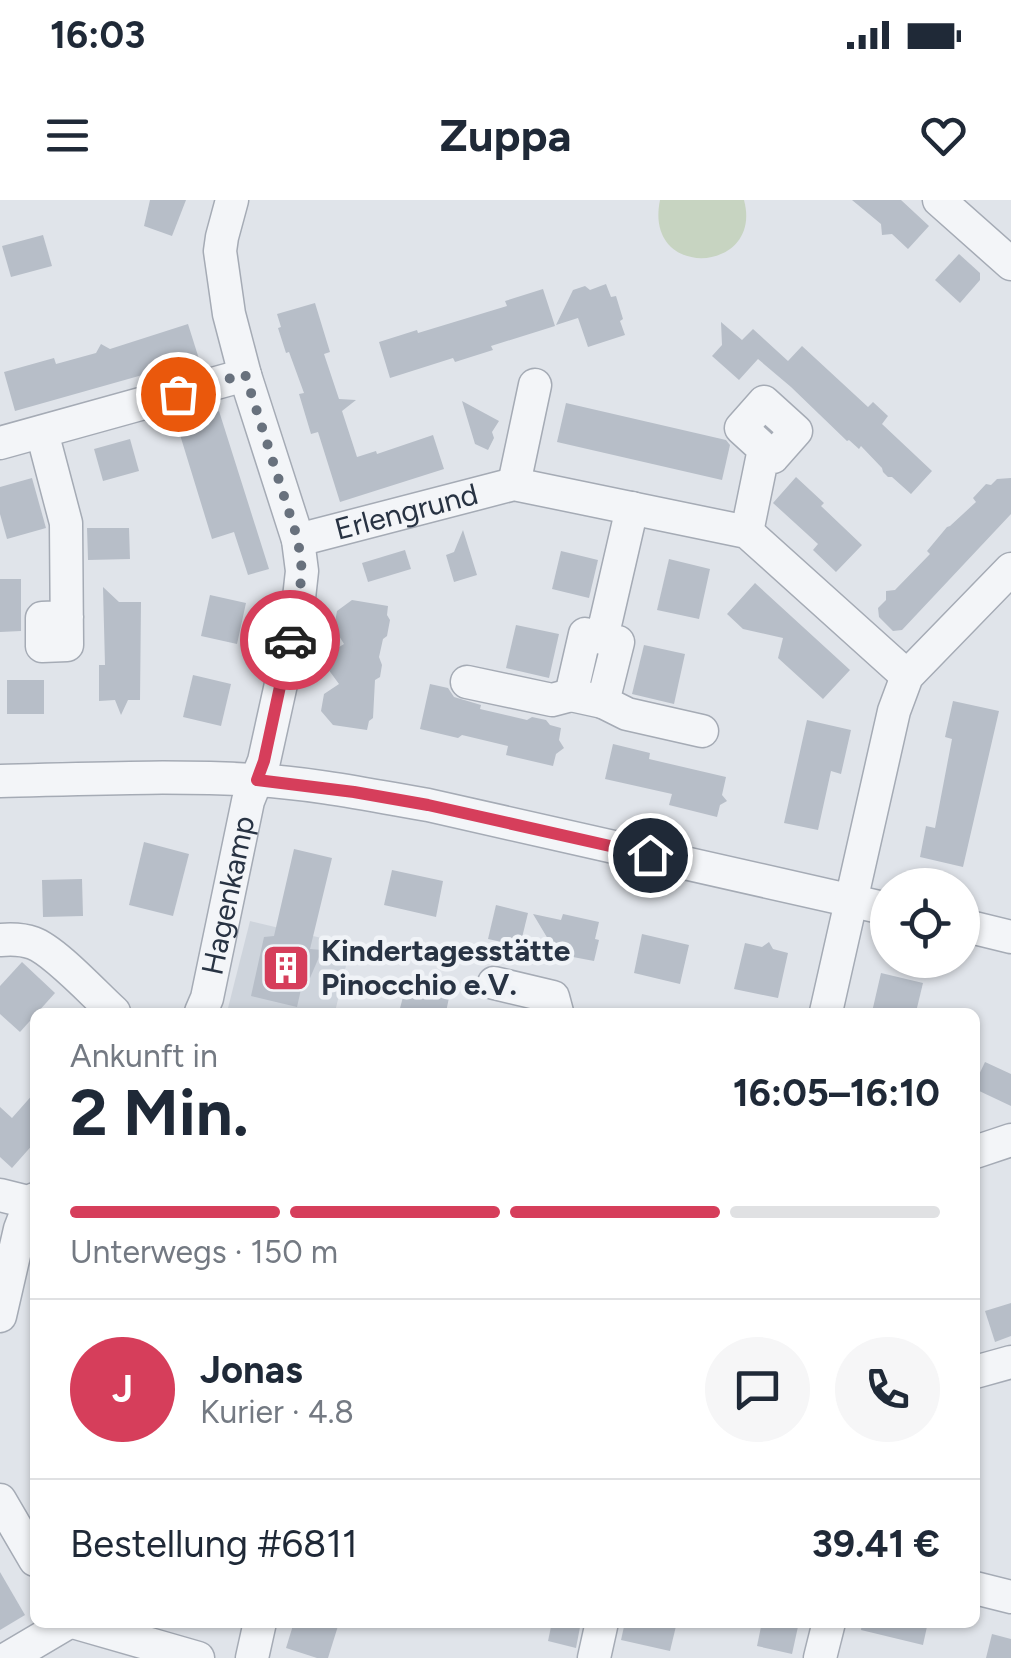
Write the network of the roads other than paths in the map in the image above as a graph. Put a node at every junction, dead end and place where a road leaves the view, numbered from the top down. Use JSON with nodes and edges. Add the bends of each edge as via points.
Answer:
{"nodes":[{"id":1,"x":232,"y":200,"type":"edge"},
{"id":2,"x":939,"y":200,"type":"edge"},
{"id":3,"x":1011,"y":264,"type":"edge"},
{"id":4,"x":245,"y":374,"type":"junction"},
{"id":5,"x":534,"y":385,"type":"dead end"},
{"id":6,"x":42,"y":432,"type":"junction"},
{"id":7,"x":0,"y":443,"type":"edge"},
{"id":8,"x":764,"y":449,"type":"dead end"},
{"id":9,"x":514,"y":484,"type":"junction"},
{"id":10,"x":632,"y":508,"type":"junction"},
{"id":11,"x":747,"y":532,"type":"junction"},
{"id":12,"x":298,"y":540,"type":"junction"},
{"id":13,"x":1010,"y":572,"type":"edge"},
{"id":14,"x":67,"y":617,"type":"dead end"},
{"id":15,"x":602,"y":638,"type":"junction"},
{"id":16,"x":907,"y":676,"type":"junction"},
{"id":17,"x":466,"y":682,"type":"dead end"},
{"id":18,"x":571,"y":695,"type":"junction"},
{"id":19,"x":604,"y":702,"type":"junction"},
{"id":20,"x":702,"y":731,"type":"dead end"},
{"id":21,"x":257,"y":780,"type":"junction"},
{"id":22,"x":0,"y":782,"type":"edge"},
{"id":23,"x":852,"y":901,"type":"junction"},
{"id":24,"x":870,"y":905,"type":"edge"},
{"id":25,"x":980,"y":929,"type":"edge"},
{"id":26,"x":1011,"y":936,"type":"edge"},
{"id":27,"x":0,"y":940,"type":"edge"},
{"id":28,"x":494,"y":982,"type":"dead end"},
{"id":29,"x":110,"y":1008,"type":"edge"},
{"id":30,"x":203,"y":1008,"type":"edge"},
{"id":31,"x":557,"y":1008,"type":"edge"},
{"id":32,"x":827,"y":1008,"type":"edge"},
{"id":33,"x":1011,"y":1140,"type":"edge"},
{"id":34,"x":980,"y":1150,"type":"edge"},
{"id":35,"x":22,"y":1199,"type":"edge"},
{"id":36,"x":0,"y":1316,"type":"edge"},
{"id":37,"x":1011,"y":1362,"type":"edge"},
{"id":38,"x":980,"y":1371,"type":"edge"},
{"id":39,"x":0,"y":1500,"type":"edge"},
{"id":40,"x":30,"y":1551,"type":"edge"},
{"id":41,"x":980,"y":1589,"type":"edge"},
{"id":42,"x":1011,"y":1597,"type":"edge"},
{"id":43,"x":60,"y":1628,"type":"edge"},
{"id":44,"x":92,"y":1628,"type":"edge"},
{"id":45,"x":259,"y":1628,"type":"edge"},
{"id":46,"x":601,"y":1628,"type":"edge"},
{"id":47,"x":828,"y":1628,"type":"edge"},
{"id":48,"x":8,"y":1658,"type":"edge"},
{"id":49,"x":198,"y":1658,"type":"edge"},
{"id":50,"x":252,"y":1658,"type":"edge"},
{"id":51,"x":594,"y":1658,"type":"edge"},
{"id":52,"x":820,"y":1658,"type":"edge"}],
"edges":[{"from":1,"to":4,"type":"street","name":"Erlengrund","via":[[220,250]]},
{"from":2,"to":3,"type":"street"},
{"from":4,"to":6,"type":"street"},
{"from":4,"to":12,"type":"street","name":"Erlengrund"},
{"from":5,"to":9,"type":"street","name":"Erlengrund"},
{"from":6,"to":7,"type":"street"},
{"from":6,"to":14,"type":"street","via":[[66,523]]},
{"from":8,"to":11,"type":"street"},
{"from":9,"to":10,"type":"street","name":"Erlengrund"},
{"from":9,"to":12,"type":"street","name":"Erlengrund"},
{"from":10,"to":11,"type":"street","name":"Erlengrund"},
{"from":10,"to":15,"type":"street"},
{"from":11,"to":16,"type":"street"},
{"from":12,"to":21,"type":"street","name":"Erlengrund","via":[[298,606]]},
{"from":13,"to":16,"type":"street"},
{"from":15,"to":18,"type":"street","via":[[585,634]]},
{"from":15,"to":19,"type":"street","via":[[618,642]]},
{"from":16,"to":23,"type":"street"},
{"from":17,"to":18,"type":"street","via":[[552,700]]},
{"from":18,"to":19,"type":"street"},
{"from":19,"to":20,"type":"street"},
{"from":21,"to":22,"type":"street"},
{"from":21,"to":23,"type":"street","via":[[428,805]]},
{"from":21,"to":30,"type":"street","name":"Hagenkamp"},
{"from":23,"to":24,"type":"street"},
{"from":23,"to":32,"type":"street"},
{"from":25,"to":26,"type":"street"},
{"from":27,"to":29,"type":"street","via":[[35,944]]},
{"from":28,"to":31,"type":"street","via":[[553,997]]},
{"from":33,"to":34,"type":"street"},
{"from":35,"to":36,"type":"street"},
{"from":37,"to":38,"type":"street"},
{"from":39,"to":40,"type":"street"},
{"from":41,"to":42,"type":"street"},
{"from":43,"to":48,"type":"street"},
{"from":44,"to":49,"type":"street"},
{"from":45,"to":50,"type":"street"},
{"from":46,"to":51,"type":"street"},
{"from":47,"to":52,"type":"street"}]}
